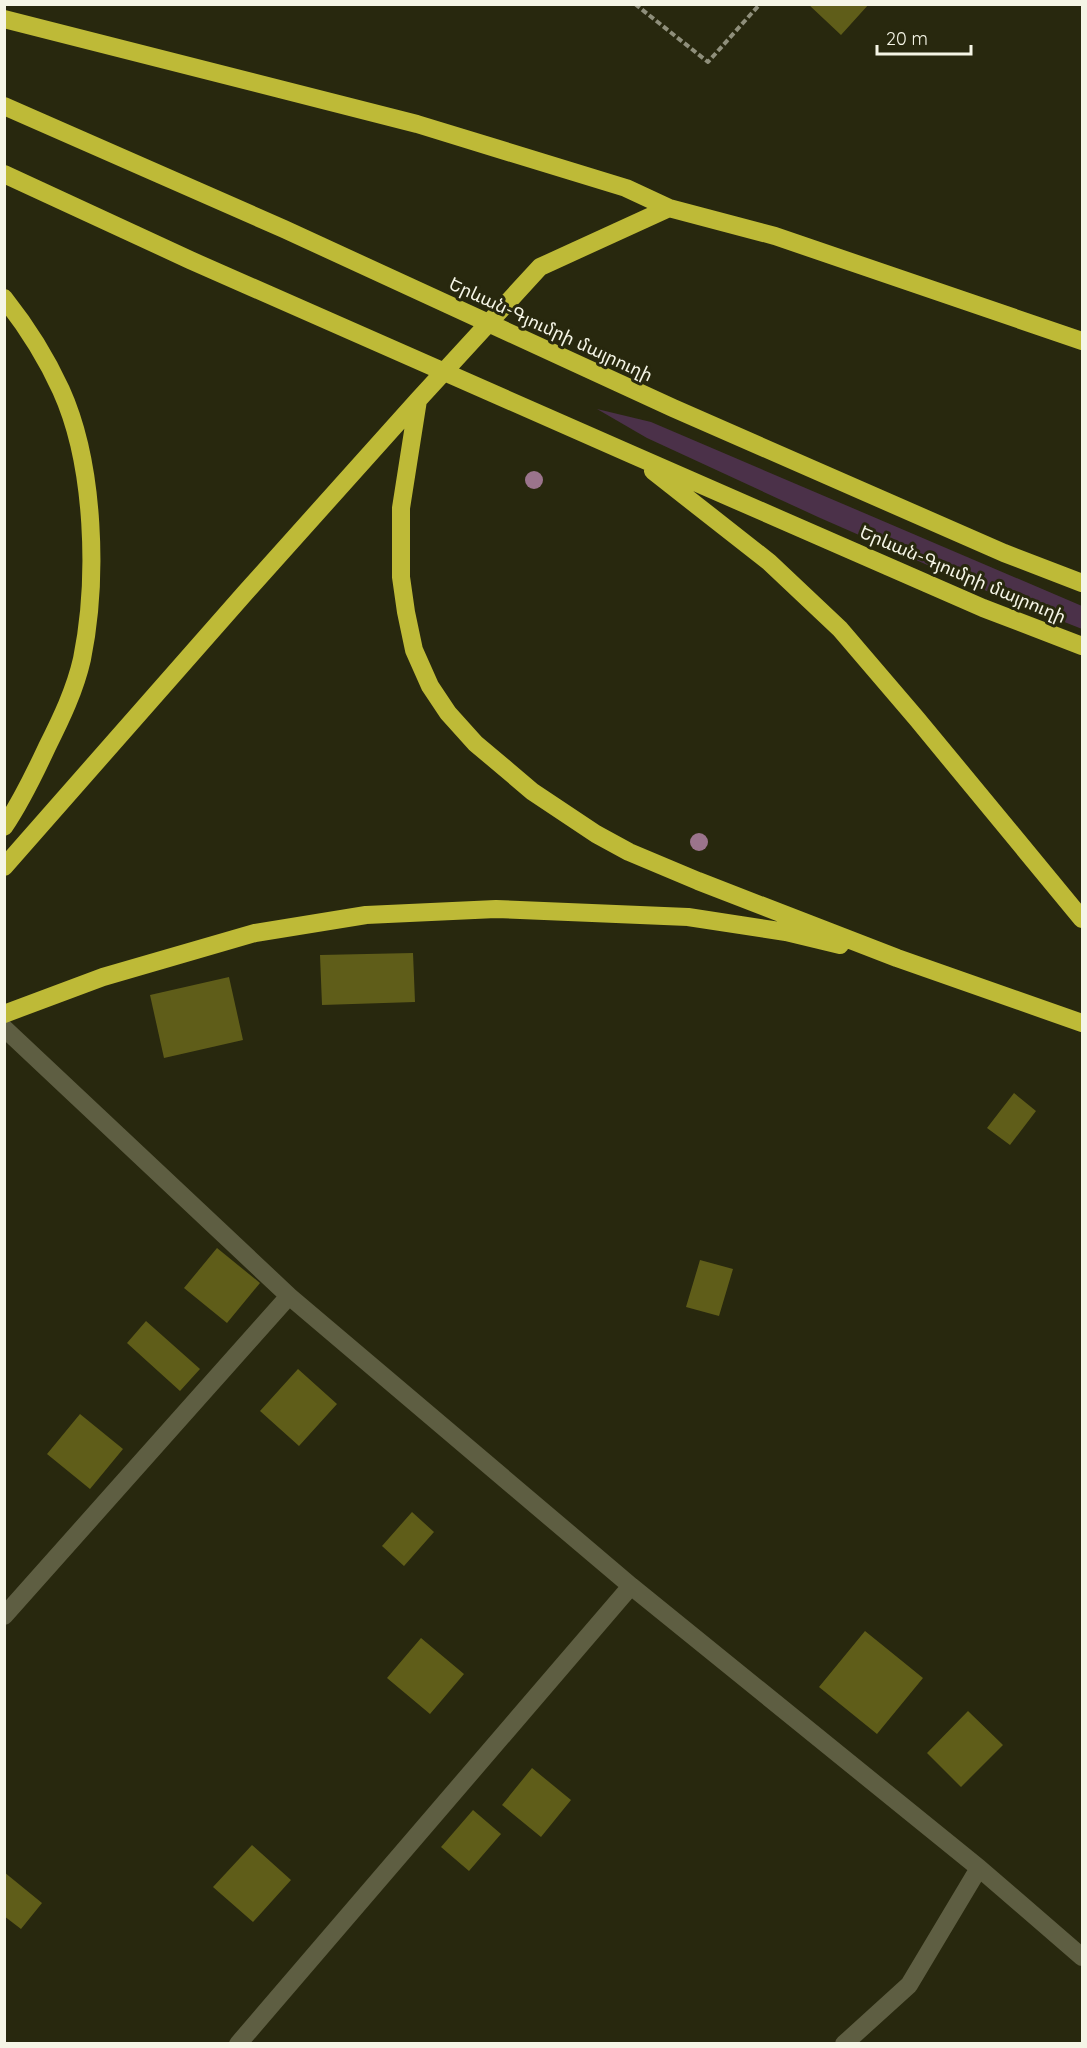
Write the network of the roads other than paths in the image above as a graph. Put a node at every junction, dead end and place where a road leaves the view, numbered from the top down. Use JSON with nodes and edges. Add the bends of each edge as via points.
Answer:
{"nodes":[{"id":1,"x":4,"y":19,"type":"edge"},
{"id":2,"x":4,"y":106,"type":"edge"},
{"id":3,"x":4,"y":174,"type":"edge"},
{"id":4,"x":669,"y":208,"type":"junction"},
{"id":5,"x":4,"y":298,"type":"edge"},
{"id":6,"x":1083,"y":341,"type":"edge"},
{"id":7,"x":418,"y":400,"type":"junction"},
{"id":8,"x":633,"y":455,"type":"junction"},
{"id":9,"x":1083,"y":583,"type":"edge"},
{"id":10,"x":1083,"y":646,"type":"edge"},
{"id":11,"x":4,"y":827,"type":"edge"},
{"id":12,"x":4,"y":867,"type":"edge"},
{"id":13,"x":1083,"y":920,"type":"edge"},
{"id":14,"x":897,"y":958,"type":"junction"},
{"id":15,"x":4,"y":1014,"type":"edge"},
{"id":16,"x":1083,"y":1023,"type":"edge"},
{"id":17,"x":4,"y":1028,"type":"edge"},
{"id":18,"x":289,"y":1296,"type":"junction"},
{"id":19,"x":632,"y":1586,"type":"junction"},
{"id":20,"x":4,"y":1616,"type":"edge"},
{"id":21,"x":979,"y":1868,"type":"junction"},
{"id":22,"x":1083,"y":1957,"type":"edge"},
{"id":23,"x":238,"y":2043,"type":"edge"},
{"id":24,"x":844,"y":2043,"type":"edge"}],
"edges":[{"from":1,"to":4,"type":"highway","via":[[417,124],[626,188]]},
{"from":2,"to":9,"type":"highway","name":"Երևան-Գյումրի մայրուղի","via":[[674,408],[1004,553]]},
{"from":3,"to":8,"type":"highway","name":"Երևան-Գյումրի մայրուղի"},
{"from":4,"to":6,"type":"highway","via":[[775,236]]},
{"from":4,"to":7,"type":"highway","via":[[540,267]]},
{"from":5,"to":11,"type":"highway","via":[[46,360],[74,426],[88,498],[90,566],[82,659],[68,705],[22,801]]},
{"from":7,"to":12,"type":"highway"},
{"from":7,"to":14,"type":"highway","via":[[401,508],[401,577],[414,650],[430,686],[448,713],[504,769],[596,834],[698,881]]},
{"from":8,"to":10,"type":"highway","name":"Երևան-Գյումրի մայրուղի","via":[[983,608]]},
{"from":8,"to":13,"type":"highway","via":[[769,562],[840,629]]},
{"from":14,"to":15,"type":"highway","via":[[786,932],[688,917],[496,909],[366,915],[255,933],[103,977]]},
{"from":14,"to":16,"type":"highway"},
{"from":17,"to":18,"type":"street"},
{"from":18,"to":19,"type":"street"},
{"from":18,"to":20,"type":"street"},
{"from":19,"to":21,"type":"street"},
{"from":19,"to":23,"type":"street"},
{"from":21,"to":22,"type":"street"},
{"from":21,"to":24,"type":"street","via":[[909,1985]]}]}
